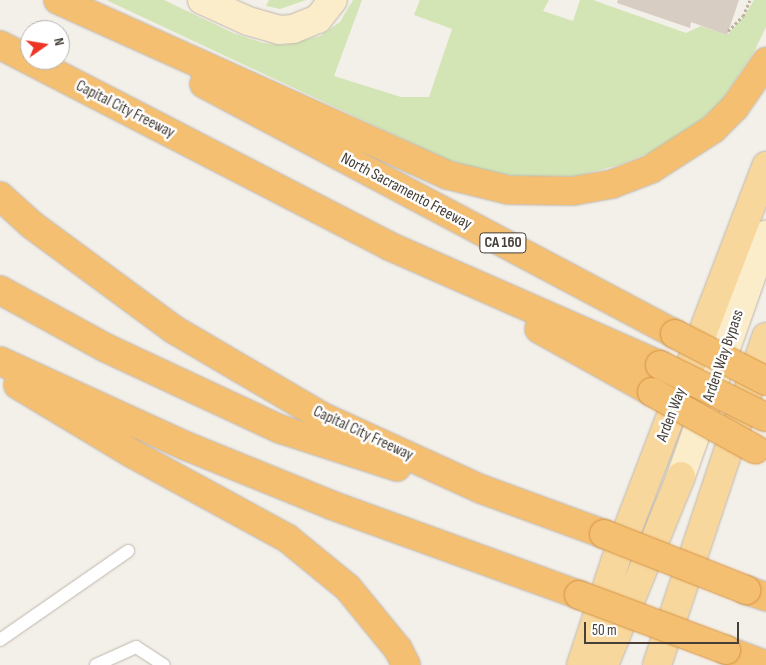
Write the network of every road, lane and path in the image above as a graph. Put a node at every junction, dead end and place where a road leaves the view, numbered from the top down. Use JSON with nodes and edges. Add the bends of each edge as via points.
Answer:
{"nodes":[{"id":1,"x":48,"y":0,"type":"edge"},
{"id":2,"x":58,"y":0,"type":"edge"},
{"id":3,"x":202,"y":0,"type":"edge"},
{"id":4,"x":333,"y":0,"type":"edge"},
{"id":5,"x":750,"y":0,"type":"edge"},
{"id":6,"x":728,"y":31,"type":"dead end"},
{"id":7,"x":0,"y":45,"type":"edge"},
{"id":8,"x":766,"y":62,"type":"edge"},
{"id":9,"x":766,"y":166,"type":"edge"},
{"id":10,"x":0,"y":196,"type":"edge"},
{"id":11,"x":766,"y":235,"type":"edge"},
{"id":12,"x":389,"y":246,"type":"junction"},
{"id":13,"x":0,"y":290,"type":"edge"},
{"id":14,"x":766,"y":337,"type":"edge"},
{"id":15,"x":0,"y":361,"type":"edge"},
{"id":16,"x":0,"y":374,"type":"edge"},
{"id":17,"x":766,"y":381,"type":"edge"},
{"id":18,"x":766,"y":418,"type":"edge"},
{"id":19,"x":760,"y":452,"type":"edge"},
{"id":20,"x":681,"y":476,"type":"junction"},
{"id":21,"x":514,"y":501,"type":"junction"},
{"id":22,"x":128,"y":551,"type":"dead end"},
{"id":23,"x":756,"y":593,"type":"edge"},
{"id":24,"x":0,"y":640,"type":"edge"},
{"id":25,"x":96,"y":665,"type":"edge"},
{"id":26,"x":164,"y":665,"type":"edge"},
{"id":27,"x":406,"y":665,"type":"edge"},
{"id":28,"x":581,"y":665,"type":"edge"},
{"id":29,"x":604,"y":665,"type":"edge"},
{"id":30,"x":623,"y":665,"type":"edge"},
{"id":31,"x":657,"y":665,"type":"edge"},
{"id":32,"x":766,"y":665,"type":"edge"}],
"edges":[{"from":1,"to":17,"type":"highway","name":"North Sacramento Freeway","number":"CA 160","bridge":true},
{"from":2,"to":8,"type":"highway","via":[[447,175],[509,190],[573,191],[612,184],[651,169],[713,129],[735,106]]},
{"from":3,"to":4,"type":"main road","via":[[248,21],[279,30],[292,29],[318,19]]},
{"from":5,"to":6,"type":"path","via":[[743,16]]},
{"from":7,"to":12,"type":"highway","name":"Capital City Freeway"},
{"from":9,"to":28,"type":"main road","name":"Arden Way","via":[[615,562]]},
{"from":10,"to":21,"type":"highway","name":"Capital City Freeway","via":[[32,225],[173,329],[323,417]]},
{"from":11,"to":20,"type":"main road","name":"Arden Way Bypass"},
{"from":12,"to":18,"type":"highway","name":"Capital City Freeway","bridge":true,"via":[[660,365]]},
{"from":12,"to":19,"type":"highway","bridge":true},
{"from":13,"to":21,"type":"highway","via":[[106,348],[280,429],[428,478]]},
{"from":14,"to":31,"type":"main road"},
{"from":15,"to":32,"type":"highway","bridge":true,"via":[[186,446],[322,502]]},
{"from":16,"to":27,"type":"highway","via":[[131,453],[287,538],[348,588],[398,649]]},
{"from":20,"to":29,"type":"main road"},
{"from":20,"to":30,"type":"main road"},
{"from":21,"to":23,"type":"highway","name":"Capital City Freeway","bridge":true},
{"from":22,"to":24,"type":"lane"},
{"from":25,"to":26,"type":"lane","via":[[136,647]]}]}
